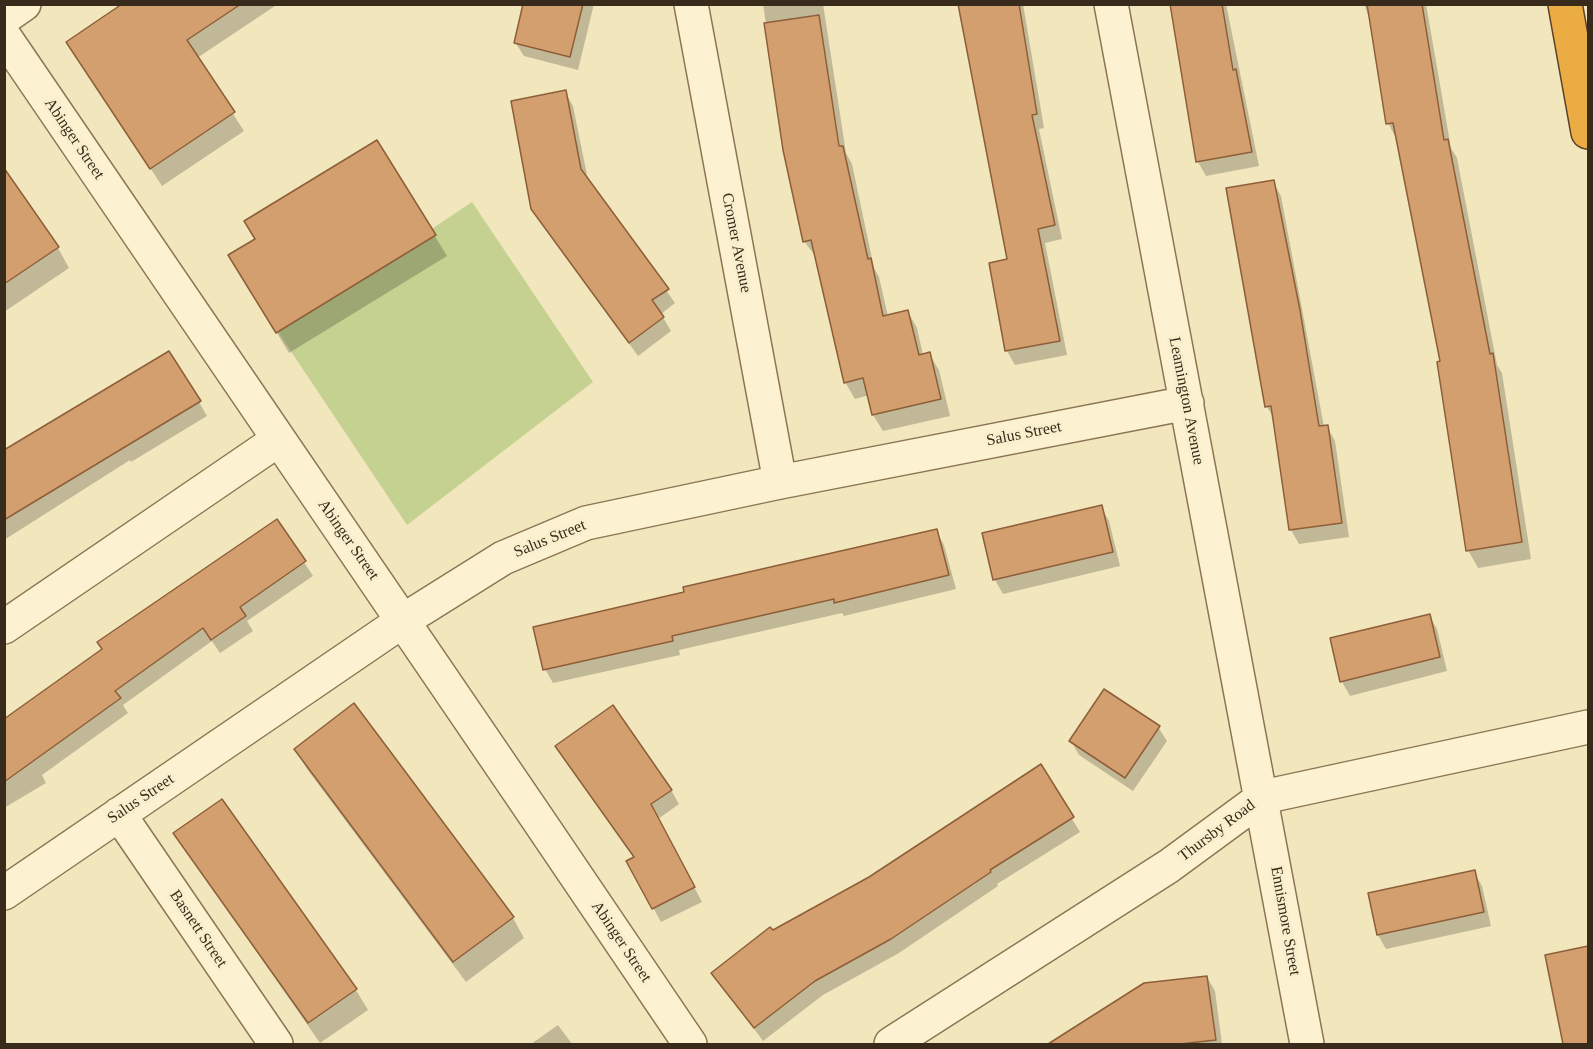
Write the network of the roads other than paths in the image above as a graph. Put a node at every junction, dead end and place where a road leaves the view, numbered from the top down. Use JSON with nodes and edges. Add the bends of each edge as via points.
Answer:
{"nodes":[{"id":1,"x":24,"y":4,"type":"edge"},
{"id":2,"x":691,"y":4,"type":"edge"},
{"id":3,"x":1111,"y":4,"type":"edge"},
{"id":4,"x":1565,"y":4,"type":"edge"},
{"id":5,"x":4,"y":18,"type":"edge"},
{"id":6,"x":4,"y":36,"type":"edge"},
{"id":7,"x":1588,"y":132,"type":"edge"},
{"id":8,"x":1186,"y":403,"type":"junction"},
{"id":9,"x":278,"y":440,"type":"junction"},
{"id":10,"x":780,"y":482,"type":"junction"},
{"id":11,"x":404,"y":620,"type":"junction"},
{"id":12,"x":4,"y":627,"type":"edge"},
{"id":13,"x":1588,"y":727,"type":"edge"},
{"id":14,"x":1263,"y":797,"type":"junction"},
{"id":15,"x":119,"y":814,"type":"junction"},
{"id":16,"x":4,"y":893,"type":"edge"},
{"id":17,"x":276,"y":1044,"type":"edge"},
{"id":18,"x":690,"y":1044,"type":"edge"},
{"id":19,"x":891,"y":1044,"type":"edge"},
{"id":20,"x":1307,"y":1044,"type":"edge"}],
"edges":[{"from":1,"to":5,"type":"street"},
{"from":2,"to":10,"type":"street","name":"Cromer Avenue"},
{"from":3,"to":8,"type":"street","name":"Leamington Avenue"},
{"from":4,"to":7,"type":"highway"},
{"from":6,"to":9,"type":"street","name":"Abinger Street"},
{"from":8,"to":10,"type":"street","name":"Salus Street"},
{"from":8,"to":14,"type":"street","name":"Leamington Avenue"},
{"from":9,"to":11,"type":"street","name":"Abinger Street"},
{"from":9,"to":12,"type":"street"},
{"from":10,"to":11,"type":"street","name":"Salus Street","via":[[586,523],[503,558]]},
{"from":11,"to":15,"type":"street","name":"Salus Street"},
{"from":11,"to":18,"type":"street","name":"Abinger Street"},
{"from":13,"to":14,"type":"street","name":"Thursby Road"},
{"from":14,"to":19,"type":"street","name":"Thursby Road","via":[[1169,866]]},
{"from":14,"to":20,"type":"street","name":"Ennismore Street"},
{"from":15,"to":16,"type":"street","name":"Salus Street"},
{"from":15,"to":17,"type":"street","name":"Basnett Street"}]}
